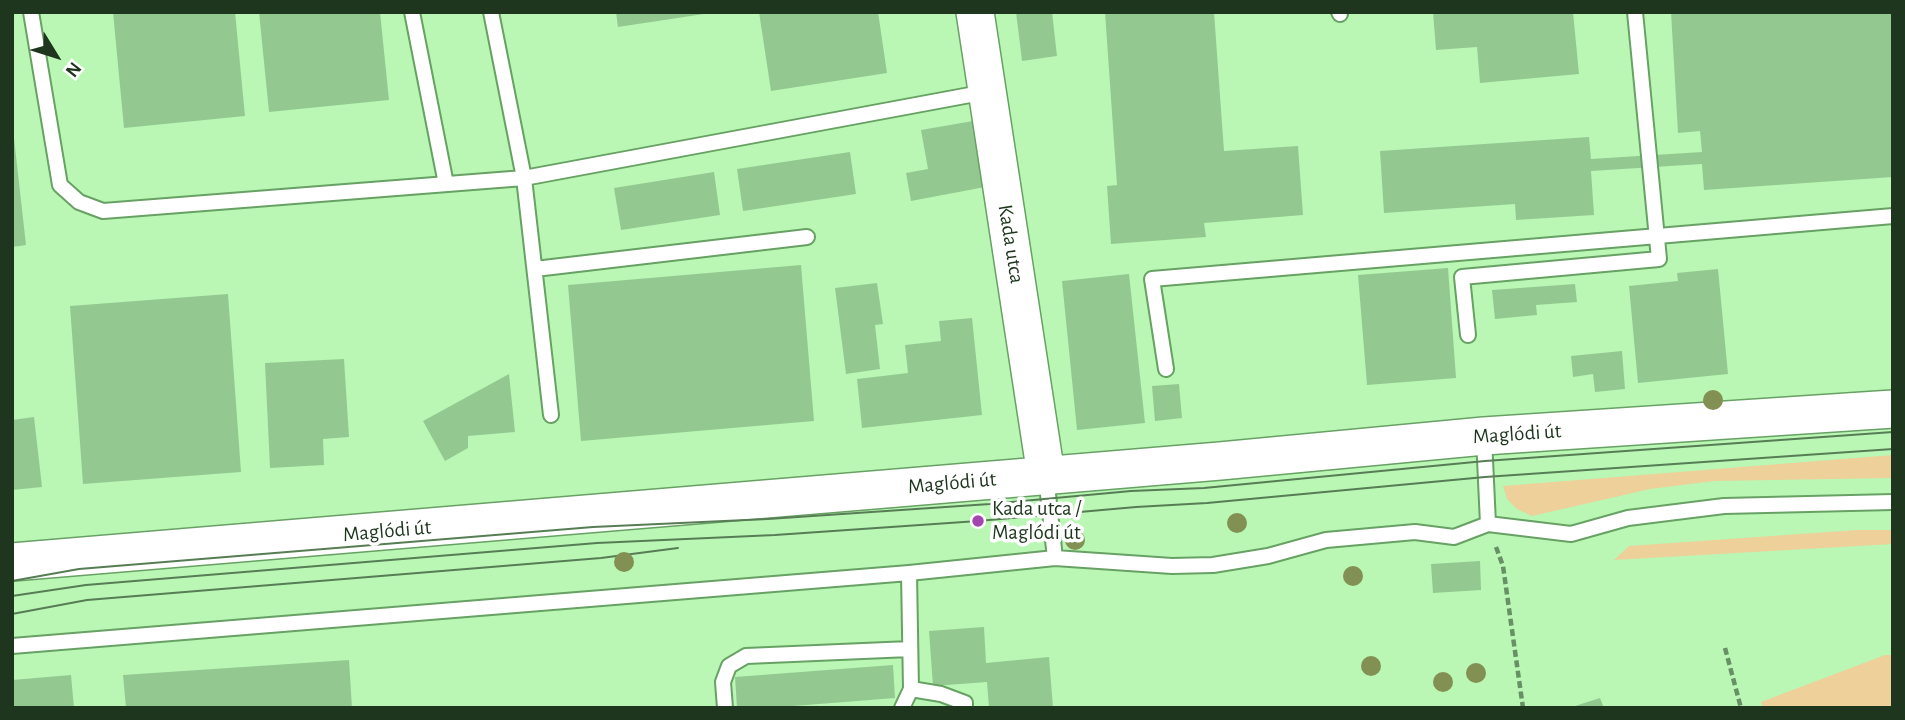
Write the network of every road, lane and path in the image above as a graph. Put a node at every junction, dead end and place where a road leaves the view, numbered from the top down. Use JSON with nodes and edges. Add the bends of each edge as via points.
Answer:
{"nodes":[{"id":1,"x":31,"y":12,"type":"edge"},
{"id":2,"x":412,"y":12,"type":"edge"},
{"id":3,"x":491,"y":12,"type":"edge"},
{"id":4,"x":975,"y":12,"type":"edge"},
{"id":5,"x":1635,"y":12,"type":"edge"},
{"id":6,"x":987,"y":92,"type":"junction"},
{"id":7,"x":524,"y":178,"type":"junction"},
{"id":8,"x":446,"y":184,"type":"junction"},
{"id":9,"x":1893,"y":216,"type":"edge"},
{"id":10,"x":1657,"y":236,"type":"junction"},
{"id":11,"x":807,"y":237,"type":"dead end"},
{"id":12,"x":535,"y":269,"type":"junction"},
{"id":13,"x":1468,"y":335,"type":"dead end"},
{"id":14,"x":1166,"y":369,"type":"dead end"},
{"id":15,"x":1893,"y":409,"type":"edge"},
{"id":16,"x":551,"y":415,"type":"dead end"},
{"id":17,"x":1483,"y":436,"type":"junction"},
{"id":18,"x":1046,"y":475,"type":"junction"},
{"id":19,"x":1893,"y":502,"type":"edge"},
{"id":20,"x":1488,"y":524,"type":"junction"},
{"id":21,"x":1055,"y":558,"type":"junction"},
{"id":22,"x":12,"y":562,"type":"edge"},
{"id":23,"x":909,"y":573,"type":"junction"},
{"id":24,"x":12,"y":646,"type":"edge"},
{"id":25,"x":1725,"y":648,"type":"dead end"},
{"id":26,"x":910,"y":649,"type":"junction"},
{"id":27,"x":911,"y":689,"type":"junction"},
{"id":28,"x":724,"y":708,"type":"edge"},
{"id":29,"x":902,"y":708,"type":"edge"},
{"id":30,"x":965,"y":708,"type":"edge"},
{"id":31,"x":1523,"y":708,"type":"edge"},
{"id":32,"x":1741,"y":708,"type":"edge"}],
"edges":[{"from":1,"to":8,"type":"lane","via":[[60,185],[79,202],[103,211]]},
{"from":2,"to":8,"type":"lane"},
{"from":3,"to":7,"type":"lane"},
{"from":4,"to":6,"type":"street","name":"Kada utca"},
{"from":5,"to":10,"type":"lane"},
{"from":6,"to":7,"type":"lane"},
{"from":6,"to":18,"type":"street","name":"Kada utca"},
{"from":7,"to":8,"type":"lane"},
{"from":7,"to":12,"type":"lane"},
{"from":9,"to":10,"type":"lane"},
{"from":10,"to":13,"type":"lane","via":[[1659,259],[1462,277]]},
{"from":10,"to":14,"type":"lane","via":[[1153,279]]},
{"from":11,"to":12,"type":"lane"},
{"from":12,"to":16,"type":"lane"},
{"from":15,"to":17,"type":"street","name":"Maglódi út"},
{"from":17,"to":18,"type":"street","name":"Maglódi út"},
{"from":17,"to":20,"type":"lane"},
{"from":18,"to":21,"type":"lane"},
{"from":18,"to":22,"type":"street","name":"Maglódi út"},
{"from":19,"to":20,"type":"lane","via":[[1724,506],[1628,518],[1571,534]]},
{"from":20,"to":21,"type":"lane","via":[[1454,537],[1415,532],[1326,540],[1213,565]]},
{"from":20,"to":31,"type":"path","via":[[1503,566]]},
{"from":21,"to":23,"type":"lane"},
{"from":23,"to":24,"type":"lane"},
{"from":23,"to":26,"type":"lane"},
{"from":25,"to":32,"type":"path"},
{"from":26,"to":27,"type":"lane"},
{"from":26,"to":28,"type":"lane","via":[[746,656],[729,666],[723,682]]},
{"from":27,"to":29,"type":"lane"},
{"from":27,"to":30,"type":"lane","via":[[942,694],[965,703]]}]}
